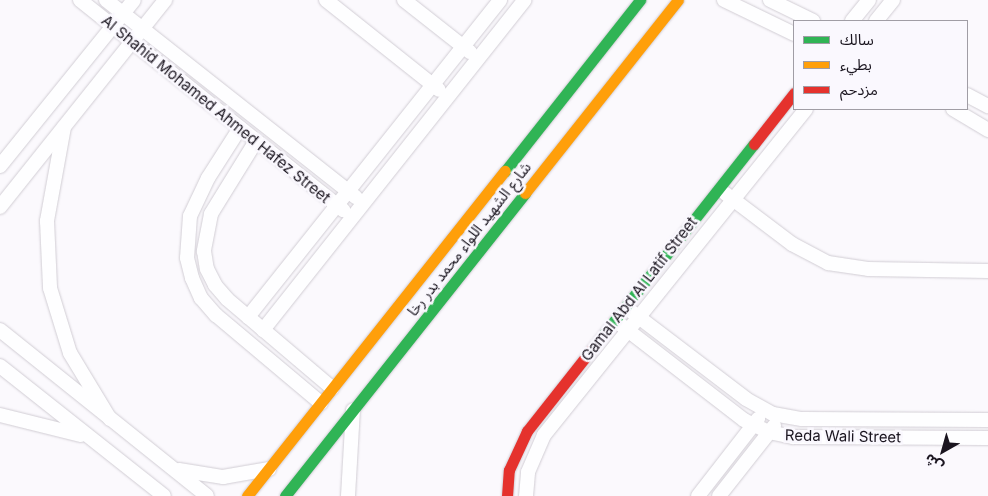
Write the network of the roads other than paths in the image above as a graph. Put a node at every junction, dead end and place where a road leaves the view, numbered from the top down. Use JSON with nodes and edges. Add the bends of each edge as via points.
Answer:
{"nodes":[{"id":1,"x":80,"y":0,"type":"edge"},
{"id":2,"x":106,"y":0,"type":"edge"},
{"id":3,"x":134,"y":0,"type":"edge"},
{"id":4,"x":165,"y":0,"type":"edge"},
{"id":5,"x":326,"y":0,"type":"edge"},
{"id":6,"x":404,"y":0,"type":"edge"},
{"id":7,"x":500,"y":0,"type":"edge"},
{"id":8,"x":525,"y":0,"type":"edge"},
{"id":9,"x":640,"y":0,"type":"edge"},
{"id":10,"x":678,"y":0,"type":"edge"},
{"id":11,"x":724,"y":0,"type":"edge"},
{"id":12,"x":770,"y":0,"type":"edge"},
{"id":13,"x":869,"y":0,"type":"edge"},
{"id":14,"x":893,"y":0,"type":"edge"},
{"id":15,"x":123,"y":14,"type":"junction"},
{"id":16,"x":810,"y":20,"type":"edge"},
{"id":17,"x":853,"y":20,"type":"edge"},
{"id":18,"x":877,"y":20,"type":"edge"},
{"id":19,"x":113,"y":26,"type":"junction"},
{"id":20,"x":142,"y":29,"type":"junction"},
{"id":21,"x":793,"y":34,"type":"edge"},
{"id":22,"x":132,"y":42,"type":"junction"},
{"id":23,"x":463,"y":47,"type":"junction"},
{"id":24,"x":478,"y":59,"type":"junction"},
{"id":25,"x":433,"y":85,"type":"junction"},
{"id":26,"x":793,"y":94,"type":"edge"},
{"id":27,"x":968,"y":96,"type":"edge"},
{"id":28,"x":448,"y":97,"type":"junction"},
{"id":29,"x":988,"y":106,"type":"edge"},
{"id":30,"x":805,"y":110,"type":"edge"},
{"id":31,"x":955,"y":110,"type":"edge"},
{"id":32,"x":64,"y":127,"type":"junction"},
{"id":33,"x":240,"y":128,"type":"junction"},
{"id":34,"x":988,"y":130,"type":"edge"},
{"id":35,"x":256,"y":140,"type":"junction"},
{"id":36,"x":6,"y":153,"type":"edge"},
{"id":37,"x":0,"y":166,"type":"edge"},
{"id":38,"x":719,"y":188,"type":"junction"},
{"id":39,"x":348,"y":192,"type":"junction"},
{"id":40,"x":733,"y":199,"type":"junction"},
{"id":41,"x":363,"y":204,"type":"junction"},
{"id":42,"x":337,"y":205,"type":"junction"},
{"id":43,"x":0,"y":208,"type":"edge"},
{"id":44,"x":352,"y":217,"type":"junction"},
{"id":45,"x":988,"y":271,"type":"edge"},
{"id":46,"x":625,"y":307,"type":"junction"},
{"id":47,"x":248,"y":317,"type":"junction"},
{"id":48,"x":639,"y":317,"type":"junction"},
{"id":49,"x":614,"y":320,"type":"junction"},
{"id":50,"x":0,"y":330,"type":"edge"},
{"id":51,"x":263,"y":330,"type":"junction"},
{"id":52,"x":628,"y":331,"type":"junction"},
{"id":53,"x":0,"y":366,"type":"edge"},
{"id":54,"x":332,"y":388,"type":"junction"},
{"id":55,"x":321,"y":403,"type":"junction"},
{"id":56,"x":353,"y":410,"type":"junction"},
{"id":57,"x":764,"y":410,"type":"junction"},
{"id":58,"x":0,"y":415,"type":"edge"},
{"id":59,"x":782,"y":416,"type":"junction"},
{"id":60,"x":110,"y":419,"type":"junction"},
{"id":61,"x":988,"y":420,"type":"edge"},
{"id":62,"x":753,"y":425,"type":"junction"},
{"id":63,"x":769,"y":432,"type":"junction"},
{"id":64,"x":988,"y":438,"type":"edge"},
{"id":65,"x":92,"y":439,"type":"junction"},
{"id":66,"x":170,"y":467,"type":"junction"},
{"id":67,"x":268,"y":469,"type":"junction"},
{"id":68,"x":164,"y":496,"type":"edge"},
{"id":69,"x":207,"y":496,"type":"edge"},
{"id":70,"x":247,"y":496,"type":"edge"},
{"id":71,"x":285,"y":496,"type":"edge"},
{"id":72,"x":348,"y":496,"type":"edge"},
{"id":73,"x":507,"y":496,"type":"edge"},
{"id":74,"x":526,"y":496,"type":"edge"},
{"id":75,"x":698,"y":496,"type":"edge"},
{"id":76,"x":719,"y":496,"type":"edge"}],
"edges":[{"from":1,"to":19,"type":"street","name":"Al Shahid Mohamed Ahmed Hafez Street"},
{"from":2,"to":15,"type":"street","name":"Al Shahid Mohamed Ahmed Hafez Street"},
{"from":3,"to":15,"type":"street"},
{"from":4,"to":20,"type":"street"},
{"from":5,"to":25,"type":"street"},
{"from":6,"to":23,"type":"street"},
{"from":7,"to":23,"type":"street"},
{"from":8,"to":24,"type":"street"},
{"from":9,"to":54,"type":"street","name":"شارع الشهيد اللواء محمد بدر رخا"},
{"from":10,"to":56,"type":"street","name":"شارع الشهيد اللواء محمد بدر رخا"},
{"from":11,"to":21,"type":"street"},
{"from":12,"to":16,"type":"street"},
{"from":13,"to":17,"type":"street"},
{"from":14,"to":18,"type":"street"},
{"from":15,"to":19,"type":"street"},
{"from":15,"to":20,"type":"street","name":"Al Shahid Mohamed Ahmed Hafez Street"},
{"from":19,"to":22,"type":"street","name":"Al Shahid Mohamed Ahmed Hafez Street"},
{"from":19,"to":36,"type":"street"},
{"from":20,"to":22,"type":"street"},
{"from":20,"to":39,"type":"street","name":"Al Shahid Mohamed Ahmed Hafez Street"},
{"from":22,"to":32,"type":"street"},
{"from":22,"to":33,"type":"street","name":"Al Shahid Mohamed Ahmed Hafez Street"},
{"from":23,"to":24,"type":"street"},
{"from":23,"to":25,"type":"street"},
{"from":24,"to":28,"type":"street"},
{"from":25,"to":28,"type":"street"},
{"from":25,"to":39,"type":"street"},
{"from":26,"to":38,"type":"street","name":"Gamal Abd Al Latif Street"},
{"from":27,"to":29,"type":"street"},
{"from":28,"to":41,"type":"street"},
{"from":30,"to":40,"type":"street","name":"Gamal Abd Al Latif Street"},
{"from":31,"to":34,"type":"street"},
{"from":32,"to":43,"type":"street"},
{"from":32,"to":60,"type":"street","via":[[47,221],[50,288],[70,353]]},
{"from":33,"to":35,"type":"street","name":"Al Shahid Mohamed Ahmed Hafez Street"},
{"from":33,"to":55,"type":"street","via":[[208,178],[190,216],[187,258],[192,278],[201,298],[216,315]]},
{"from":35,"to":42,"type":"street","name":"Al Shahid Mohamed Ahmed Hafez Street"},
{"from":35,"to":47,"type":"street","via":[[211,214],[204,251],[214,285]]},
{"from":36,"to":37,"type":"street"},
{"from":38,"to":40,"type":"street"},
{"from":38,"to":46,"type":"street","name":"Gamal Abd Al Latif Street"},
{"from":39,"to":41,"type":"street","name":"Al Shahid Mohamed Ahmed Hafez Street"},
{"from":39,"to":42,"type":"street"},
{"from":40,"to":45,"type":"street","via":[[792,244],[828,263],[868,269]]},
{"from":40,"to":48,"type":"street","name":"Gamal Abd Al Latif Street"},
{"from":41,"to":44,"type":"street"},
{"from":42,"to":44,"type":"street","name":"Al Shahid Mohamed Ahmed Hafez Street"},
{"from":42,"to":47,"type":"street"},
{"from":44,"to":51,"type":"street"},
{"from":46,"to":48,"type":"street","name":"Reda Wali Street"},
{"from":46,"to":49,"type":"street","name":"Gamal Abd Al Latif Street"},
{"from":47,"to":51,"type":"street"},
{"from":48,"to":52,"type":"street","name":"Gamal Abd Al Latif Street"},
{"from":48,"to":57,"type":"street","name":"Reda Wali Street"},
{"from":49,"to":52,"type":"street","name":"Reda Wali Street"},
{"from":49,"to":73,"type":"street","name":"Gamal Abd Al Latif Street","via":[[527,431],[509,470]]},
{"from":50,"to":60,"type":"street"},
{"from":51,"to":54,"type":"street"},
{"from":52,"to":62,"type":"street","name":"Reda Wali Street"},
{"from":52,"to":74,"type":"street","name":"Gamal Abd Al Latif Street","via":[[544,436],[528,472]]},
{"from":53,"to":65,"type":"street"},
{"from":54,"to":55,"type":"street","name":"شارع الشهيد اللواء محمد بدر رخا"},
{"from":55,"to":67,"type":"street","name":"شارع الشهيد اللواء محمد بدر رخا"},
{"from":56,"to":71,"type":"street","name":"شارع الشهيد اللواء محمد بدر رخا"},
{"from":56,"to":72,"type":"street"},
{"from":57,"to":59,"type":"street","name":"Reda Wali Street"},
{"from":57,"to":62,"type":"street"},
{"from":58,"to":65,"type":"street","via":[[55,426]]},
{"from":59,"to":61,"type":"street","name":"Reda Wali Street"},
{"from":59,"to":63,"type":"street"},
{"from":60,"to":66,"type":"street"},
{"from":62,"to":63,"type":"street","name":"Reda Wali Street"},
{"from":62,"to":75,"type":"street"},
{"from":63,"to":64,"type":"street","name":"Reda Wali Street","via":[[793,437]]},
{"from":63,"to":76,"type":"street"},
{"from":65,"to":68,"type":"street"},
{"from":66,"to":67,"type":"street","via":[[196,475],[223,477]]},
{"from":66,"to":69,"type":"street"},
{"from":67,"to":70,"type":"street","name":"شارع الشهيد اللواء محمد بدر رخا"}]}
